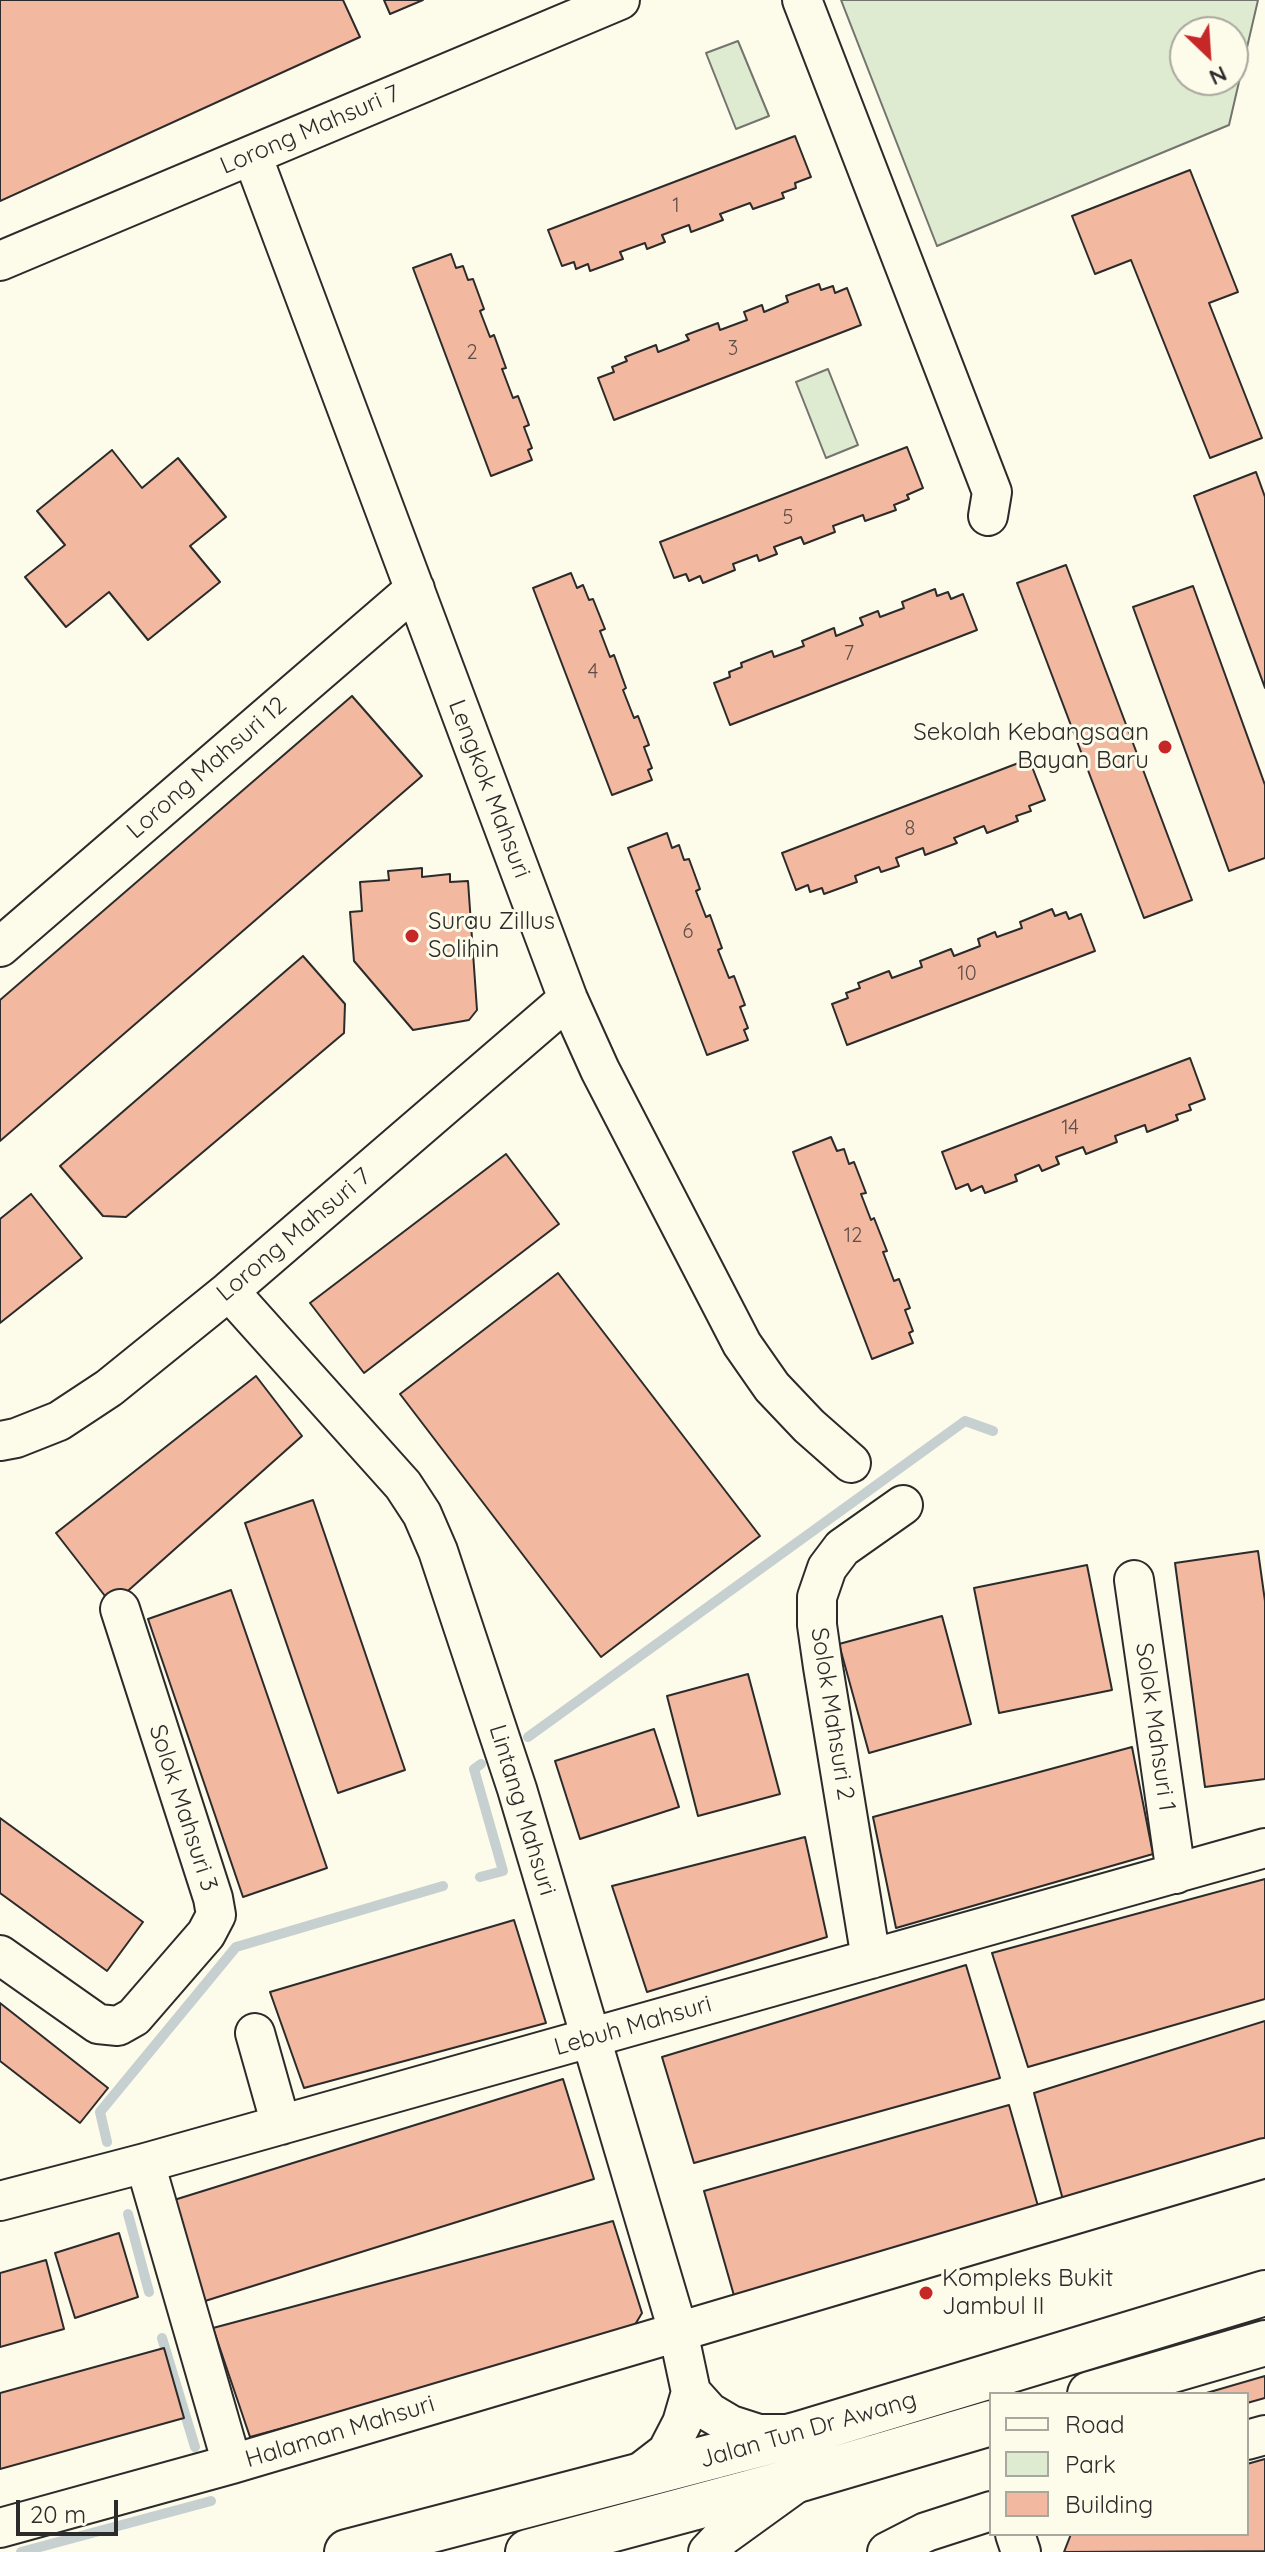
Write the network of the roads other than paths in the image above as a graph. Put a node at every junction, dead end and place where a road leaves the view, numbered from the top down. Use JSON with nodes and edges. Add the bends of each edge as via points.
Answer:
{"nodes":[{"id":1,"x":620,"y":0,"type":"edge"},
{"id":2,"x":802,"y":0,"type":"edge"},
{"id":3,"x":252,"y":155,"type":"junction"},
{"id":4,"x":0,"y":261,"type":"edge"},
{"id":5,"x":988,"y":516,"type":"dead end"},
{"id":6,"x":415,"y":589,"type":"junction"},
{"id":7,"x":0,"y":947,"type":"edge"},
{"id":8,"x":568,"y":999,"type":"junction"},
{"id":9,"x":229,"y":1291,"type":"junction"},
{"id":10,"x":0,"y":1441,"type":"edge"},
{"id":11,"x":851,"y":1463,"type":"dead end"},
{"id":12,"x":903,"y":1505,"type":"dead end"},
{"id":13,"x":1134,"y":1580,"type":"dead end"},
{"id":14,"x":120,"y":1609,"type":"dead end"},
{"id":15,"x":1265,"y":1848,"type":"edge"},
{"id":16,"x":1176,"y":1874,"type":"junction"},
{"id":17,"x":0,"y":1955,"type":"edge"},
{"id":18,"x":871,"y":1959,"type":"junction"},
{"id":19,"x":255,"y":2033,"type":"dead end"},
{"id":20,"x":591,"y":2038,"type":"junction"},
{"id":21,"x":281,"y":2125,"type":"junction"},
{"id":22,"x":1265,"y":2158,"type":"edge"},
{"id":23,"x":145,"y":2163,"type":"junction"},
{"id":24,"x":0,"y":2201,"type":"edge"},
{"id":25,"x":1265,"y":2293,"type":"edge"},
{"id":26,"x":678,"y":2331,"type":"junction"},
{"id":27,"x":1265,"y":2343,"type":"edge"},
{"id":28,"x":691,"y":2392,"type":"junction"},
{"id":29,"x":1097,"y":2392,"type":"edge"},
{"id":30,"x":989,"y":2424,"type":"edge"},
{"id":31,"x":799,"y":2434,"type":"junction"},
{"id":32,"x":232,"y":2464,"type":"junction"},
{"id":33,"x":804,"y":2478,"type":"junction"},
{"id":34,"x":632,"y":2479,"type":"junction"},
{"id":35,"x":989,"y":2512,"type":"edge"},
{"id":36,"x":0,"y":2528,"type":"edge"},
{"id":37,"x":347,"y":2552,"type":"edge"},
{"id":38,"x":528,"y":2552,"type":"edge"},
{"id":39,"x":708,"y":2552,"type":"edge"},
{"id":40,"x":887,"y":2552,"type":"edge"}],
"edges":[{"from":1,"to":3,"type":"street","name":"Lorong Mahsuri 7"},
{"from":2,"to":5,"type":"street","via":[[992,492]]},
{"from":3,"to":4,"type":"street","name":"Lorong Mahsuri 7"},
{"from":3,"to":6,"type":"street","name":"Lengkok Mahsuri"},
{"from":6,"to":7,"type":"street","name":"Lorong Mahsuri 12"},
{"from":6,"to":8,"type":"street","name":"Lengkok Mahsuri"},
{"from":8,"to":9,"type":"street","name":"Lorong Mahsuri 7"},
{"from":8,"to":11,"type":"street","name":"Lengkok Mahsuri","via":[[742,1344],[772,1387]]},
{"from":9,"to":10,"type":"street","name":"Lorong Mahsuri 7","via":[[109,1388],[59,1421]]},
{"from":9,"to":20,"type":"street","name":"Lintang Mahsuri","via":[[403,1485],[422,1514],[517,1789]]},
{"from":12,"to":18,"type":"street","name":"Solok Mahsuri 2","via":[[842,1548],[827,1568],[817,1597],[823,1667]]},
{"from":13,"to":16,"type":"street","name":"Solok Mahsuri 1"},
{"from":14,"to":17,"type":"street","name":"Solok Mahsuri 3","via":[[216,1915],[206,1934],[134,2017],[118,2026],[98,2024]]},
{"from":15,"to":16,"type":"street","name":"Lebuh Mahsuri"},
{"from":16,"to":18,"type":"street","name":"Lebuh Mahsuri"},
{"from":18,"to":20,"type":"street","name":"Lebuh Mahsuri"},
{"from":19,"to":21,"type":"street"},
{"from":20,"to":21,"type":"street","name":"Lebuh Mahsuri"},
{"from":20,"to":26,"type":"street","name":"Lintang Mahsuri"},
{"from":21,"to":23,"type":"street","name":"Lebuh Mahsuri"},
{"from":22,"to":26,"type":"street"},
{"from":23,"to":24,"type":"street","name":"Lebuh Mahsuri"},
{"from":23,"to":32,"type":"street"},
{"from":25,"to":31,"type":"main road","name":"Jalan Tun Dr Awang"},
{"from":26,"to":28,"type":"street","name":"Lintang Mahsuri"},
{"from":26,"to":32,"type":"street","name":"Halaman Mahsuri"},
{"from":27,"to":29,"type":"main road"},
{"from":28,"to":31,"type":"street","via":[[731,2425],[759,2434]]},
{"from":28,"to":34,"type":"street","via":[[667,2452]]},
{"from":30,"to":33,"type":"main road","name":"Jalan Tun Dr Awang"},
{"from":31,"to":34,"type":"main road","name":"Jalan Tun Dr Awang"},
{"from":32,"to":36,"type":"street","name":"Halaman Mahsuri"},
{"from":33,"to":38,"type":"main road","name":"Jalan Tun Dr Awang"},
{"from":33,"to":39,"type":"street"},
{"from":34,"to":37,"type":"main road","name":"Jalan Tun Dr Awang"},
{"from":35,"to":40,"type":"street","via":[[926,2532]]}]}
